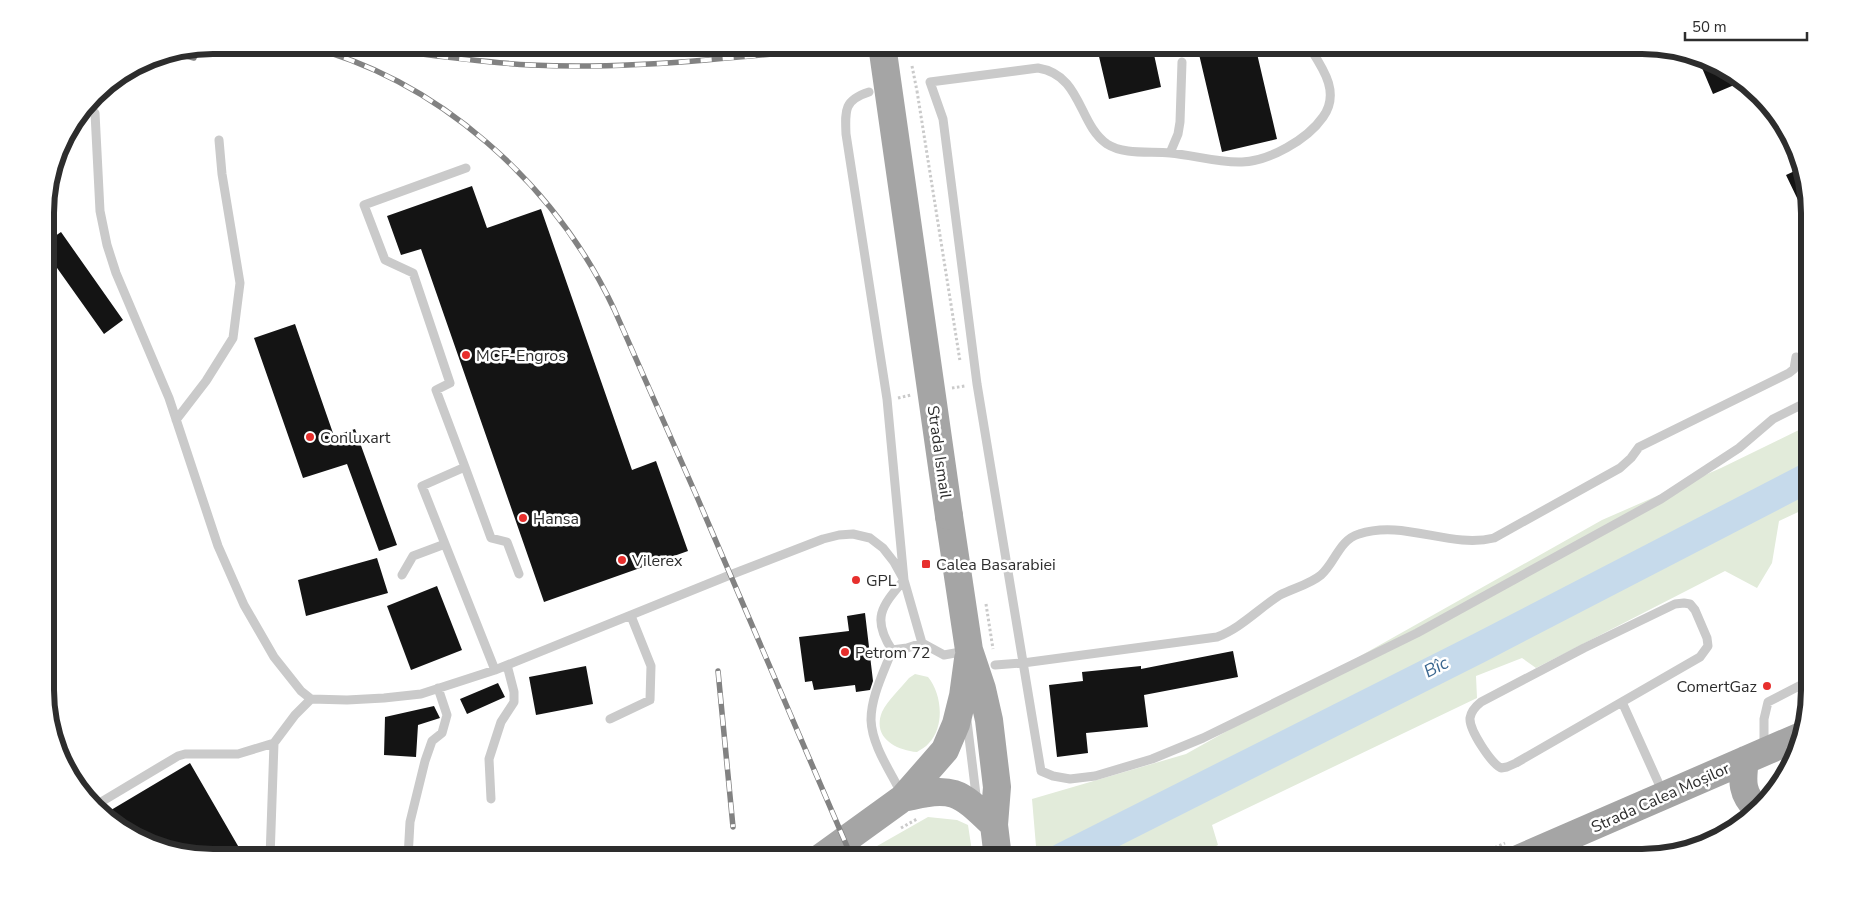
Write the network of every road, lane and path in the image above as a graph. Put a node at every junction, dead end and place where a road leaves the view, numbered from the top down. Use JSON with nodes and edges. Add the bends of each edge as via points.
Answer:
{"nodes":[{"id":1,"x":883,"y":54,"type":"edge"},
{"id":2,"x":1314,"y":54,"type":"edge"},
{"id":3,"x":1182,"y":62,"type":"dead end"},
{"id":4,"x":912,"y":66,"type":"dead end"},
{"id":5,"x":869,"y":92,"type":"dead end"},
{"id":6,"x":95,"y":113,"type":"dead end"},
{"id":7,"x":219,"y":140,"type":"dead end"},
{"id":8,"x":1170,"y":153,"type":"junction"},
{"id":9,"x":466,"y":168,"type":"dead end"},
{"id":10,"x":1796,"y":357,"type":"dead end"},
{"id":11,"x":961,"y":367,"type":"dead end"},
{"id":12,"x":962,"y":376,"type":"dead end"},
{"id":13,"x":964,"y":386,"type":"dead end"},
{"id":14,"x":1801,"y":405,"type":"edge"},
{"id":15,"x":176,"y":420,"type":"junction"},
{"id":16,"x":465,"y":467,"type":"junction"},
{"id":17,"x":445,"y":544,"type":"junction"},
{"id":18,"x":519,"y":574,"type":"dead end"},
{"id":19,"x":402,"y":575,"type":"dead end"},
{"id":20,"x":904,"y":580,"type":"junction"},
{"id":21,"x":631,"y":616,"type":"junction"},
{"id":22,"x":922,"y":643,"type":"junction"},
{"id":23,"x":892,"y":650,"type":"junction"},
{"id":24,"x":969,"y":650,"type":"junction"},
{"id":25,"x":1023,"y":663,"type":"junction"},
{"id":26,"x":507,"y":665,"type":"junction"},
{"id":27,"x":995,"y":665,"type":"dead end"},
{"id":28,"x":495,"y":670,"type":"junction"},
{"id":29,"x":1801,"y":685,"type":"edge"},
{"id":30,"x":438,"y":688,"type":"junction"},
{"id":31,"x":963,"y":696,"type":"junction"},
{"id":32,"x":311,"y":699,"type":"junction"},
{"id":33,"x":1622,"y":702,"type":"junction"},
{"id":34,"x":610,"y":718,"type":"dead end"},
{"id":35,"x":1793,"y":739,"type":"edge"},
{"id":36,"x":274,"y":743,"type":"junction"},
{"id":37,"x":1755,"y":756,"type":"junction"},
{"id":38,"x":1664,"y":795,"type":"junction"},
{"id":39,"x":903,"y":798,"type":"junction"},
{"id":40,"x":491,"y":799,"type":"dead end"},
{"id":41,"x":100,"y":803,"type":"edge"},
{"id":42,"x":1753,"y":805,"type":"edge"},
{"id":43,"x":923,"y":817,"type":"dead end"},
{"id":44,"x":984,"y":820,"type":"junction"},
{"id":45,"x":900,"y":829,"type":"dead end"},
{"id":46,"x":270,"y":849,"type":"edge"},
{"id":47,"x":408,"y":849,"type":"edge"},
{"id":48,"x":832,"y":849,"type":"edge"},
{"id":49,"x":995,"y":849,"type":"edge"},
{"id":50,"x":1548,"y":849,"type":"edge"}],
"edges":[{"from":1,"to":24,"type":"main road","name":"Strada Ismail","bridge":true},
{"from":2,"to":8,"type":"lane","via":[[1324,70],[1330,102],[1322,119],[1303,136],[1284,149],[1241,162]]},
{"from":3,"to":8,"type":"lane","via":[[1180,122]]},
{"from":4,"to":11,"type":"path","bridge":true},
{"from":5,"to":20,"type":"lane","via":[[854,96],[849,104],[845,117],[846,134],[887,399]]},
{"from":6,"to":15,"type":"lane","via":[[100,211],[107,245]]},
{"from":7,"to":15,"type":"lane","via":[[240,283],[233,338]]},
{"from":8,"to":25,"type":"lane","via":[[1118,150],[1106,143],[1097,134],[1066,81],[1046,70],[1038,68],[930,82],[943,119],[978,384]]},
{"from":9,"to":16,"type":"lane","via":[[364,205],[385,260],[413,273],[450,383],[436,390]]},
{"from":10,"to":25,"type":"lane","via":[[1794,369],[1789,373],[1639,447],[1620,468],[1494,538],[1475,542],[1386,529],[1358,534],[1347,540],[1322,574],[1279,596],[1228,633]]},
{"from":12,"to":13,"type":"path"},
{"from":14,"to":25,"type":"lane","via":[[1773,419],[1739,448],[1661,499],[1417,633],[1204,738],[1152,759],[1095,776],[1070,779],[1041,771]]},
{"from":15,"to":32,"type":"lane","via":[[218,546],[244,605],[274,657],[300,691]]},
{"from":16,"to":17,"type":"lane","via":[[422,486]]},
{"from":16,"to":18,"type":"lane","via":[[491,538],[507,542]]},
{"from":17,"to":19,"type":"lane","via":[[413,556]]},
{"from":17,"to":28,"type":"lane"},
{"from":20,"to":21,"type":"lane","via":[[883,548],[870,538],[839,535],[739,571]]},
{"from":20,"to":22,"type":"lane"},
{"from":20,"to":23,"type":"lane","via":[[885,603],[881,617],[883,635]]},
{"from":21,"to":26,"type":"lane"},
{"from":21,"to":34,"type":"lane","via":[[651,666],[650,700]]},
{"from":22,"to":23,"type":"lane"},
{"from":22,"to":24,"type":"lane","via":[[944,656]]},
{"from":23,"to":39,"type":"lane","via":[[874,697],[871,720],[876,743]]},
{"from":24,"to":31,"type":"main road"},
{"from":24,"to":44,"type":"main road","name":"Strada Ismail","via":[[989,720],[997,787]]},
{"from":25,"to":27,"type":"lane"},
{"from":26,"to":28,"type":"lane"},
{"from":26,"to":40,"type":"lane","via":[[514,702],[501,722],[489,759]]},
{"from":28,"to":30,"type":"lane"},
{"from":29,"to":37,"type":"lane","via":[[1768,702]]},
{"from":30,"to":32,"type":"lane","via":[[420,694],[384,698]]},
{"from":30,"to":47,"type":"lane","via":[[447,715],[442,733],[432,740],[425,761],[410,822]]},
{"from":31,"to":39,"type":"main road","via":[[945,750]]},
{"from":31,"to":44,"type":"lane","name":"Strada Ismail"},
{"from":32,"to":36,"type":"lane"},
{"from":33,"to":33,"type":"lane","via":[[1504,768],[1492,761],[1470,722],[1476,706],[1514,684],[1675,604],[1690,604],[1707,638],[1706,650],[1700,657]]},
{"from":33,"to":38,"type":"lane"},
{"from":35,"to":37,"type":"main road","name":"Strada Calea Moșilor"},
{"from":36,"to":41,"type":"lane","via":[[238,754],[178,756]]},
{"from":36,"to":46,"type":"lane"},
{"from":37,"to":38,"type":"main road","name":"Strada Calea Moșilor"},
{"from":37,"to":42,"type":"main road","via":[[1742,780]]},
{"from":38,"to":50,"type":"main road","name":"Strada Calea Moșilor"},
{"from":39,"to":44,"type":"main road","via":[[930,791],[958,794],[968,800]]},
{"from":39,"to":48,"type":"main road"},
{"from":43,"to":45,"type":"path"},
{"from":44,"to":49,"type":"main road","name":"Strada Ismail"}]}
